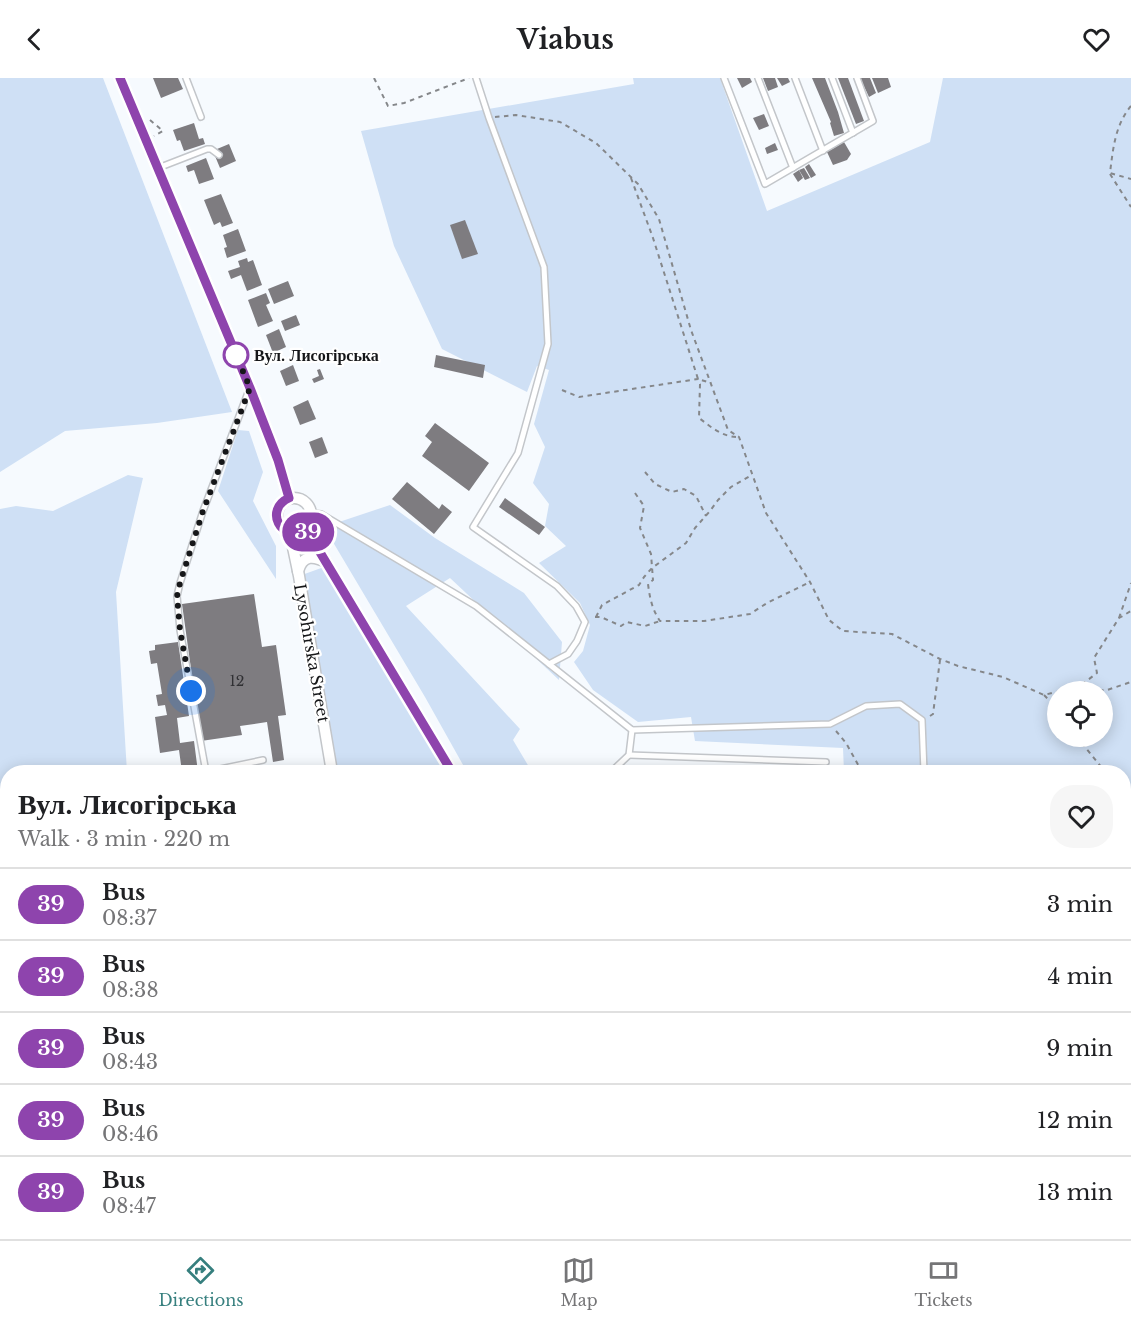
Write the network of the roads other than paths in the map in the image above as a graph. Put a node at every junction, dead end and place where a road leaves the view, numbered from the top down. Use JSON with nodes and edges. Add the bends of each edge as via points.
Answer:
{"nodes":[{"id":1,"x":120,"y":78,"type":"edge"},
{"id":2,"x":186,"y":78,"type":"edge"},
{"id":3,"x":476,"y":78,"type":"edge"},
{"id":4,"x":724,"y":78,"type":"edge"},
{"id":5,"x":758,"y":78,"type":"edge"},
{"id":6,"x":795,"y":78,"type":"edge"},
{"id":7,"x":832,"y":78,"type":"edge"},
{"id":8,"x":856,"y":78,"type":"edge"},
{"id":9,"x":201,"y":117,"type":"dead end"},
{"id":10,"x":852,"y":133,"type":"junction"},
{"id":11,"x":823,"y":151,"type":"junction"},
{"id":12,"x":219,"y":155,"type":"dead end"},
{"id":13,"x":793,"y":168,"type":"junction"},
{"id":14,"x":158,"y":169,"type":"junction"},
{"id":15,"x":250,"y":388,"type":"junction"},
{"id":16,"x":289,"y":498,"type":"junction"},
{"id":17,"x":312,"y":513,"type":"junction"},
{"id":18,"x":306,"y":529,"type":"junction"},
{"id":19,"x":290,"y":533,"type":"junction"},
{"id":20,"x":327,"y":562,"type":"junction"},
{"id":21,"x":298,"y":571,"type":"junction"},
{"id":22,"x":549,"y":664,"type":"junction"},
{"id":23,"x":632,"y":730,"type":"junction"},
{"id":24,"x":629,"y":755,"type":"junction"},
{"id":25,"x":263,"y":760,"type":"dead end"},
{"id":26,"x":826,"y":762,"type":"dead end"},
{"id":27,"x":205,"y":765,"type":"edge"},
{"id":28,"x":239,"y":765,"type":"edge"},
{"id":29,"x":331,"y":765,"type":"edge"},
{"id":30,"x":448,"y":765,"type":"edge"},
{"id":31,"x":618,"y":765,"type":"edge"},
{"id":32,"x":924,"y":765,"type":"edge"}],
"edges":[{"from":1,"to":14,"type":"street"},
{"from":2,"to":9,"type":"lane"},
{"from":3,"to":22,"type":"lane","via":[[544,267],[548,344],[518,453],[473,527],[557,586],[585,622],[568,654]]},
{"from":4,"to":13,"type":"lane","via":[[765,184]]},
{"from":5,"to":13,"type":"lane"},
{"from":6,"to":11,"type":"lane"},
{"from":7,"to":10,"type":"lane"},
{"from":8,"to":10,"type":"lane","via":[[873,121]]},
{"from":10,"to":11,"type":"lane"},
{"from":11,"to":13,"type":"lane"},
{"from":12,"to":14,"type":"lane","via":[[207,148]]},
{"from":14,"to":15,"type":"street"},
{"from":15,"to":16,"type":"street"},
{"from":15,"to":27,"type":"lane","via":[[203,511],[177,596]]},
{"from":16,"to":17,"type":"street","via":[[302,500]]},
{"from":16,"to":19,"type":"street","via":[[276,513],[278,522]]},
{"from":17,"to":18,"type":"street"},
{"from":17,"to":22,"type":"lane","via":[[321,514],[476,606]]},
{"from":18,"to":19,"type":"street"},
{"from":18,"to":20,"type":"street"},
{"from":19,"to":21,"type":"street","name":"Lysohirska Street"},
{"from":20,"to":21,"type":"street","via":[[307,558]]},
{"from":20,"to":30,"type":"street"},
{"from":21,"to":29,"type":"street","name":"Lysohirska Street"},
{"from":22,"to":23,"type":"lane"},
{"from":23,"to":24,"type":"lane"},
{"from":23,"to":32,"type":"lane","via":[[830,724],[866,706],[900,704],[922,720]]},
{"from":24,"to":26,"type":"lane"},
{"from":24,"to":31,"type":"lane"},
{"from":25,"to":28,"type":"lane"}]}
